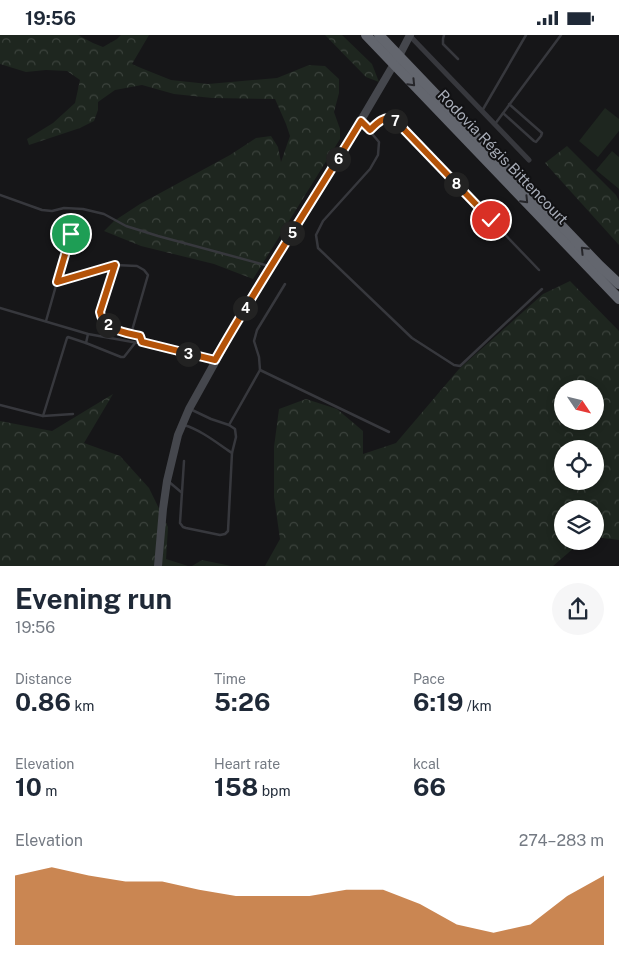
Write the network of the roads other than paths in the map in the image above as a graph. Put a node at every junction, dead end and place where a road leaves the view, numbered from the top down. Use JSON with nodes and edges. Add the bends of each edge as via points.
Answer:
{"nodes":[{"id":1,"x":366,"y":35,"type":"edge"},
{"id":2,"x":379,"y":35,"type":"edge"},
{"id":3,"x":410,"y":35,"type":"edge"},
{"id":4,"x":444,"y":35,"type":"edge"},
{"id":5,"x":526,"y":35,"type":"edge"},
{"id":6,"x":561,"y":35,"type":"edge"},
{"id":7,"x":458,"y":59,"type":"dead end"},
{"id":8,"x":396,"y":60,"type":"junction"},
{"id":9,"x":509,"y":104,"type":"junction"},
{"id":10,"x":482,"y":111,"type":"junction"},
{"id":11,"x":503,"y":113,"type":"junction"},
{"id":12,"x":361,"y":121,"type":"junction"},
{"id":13,"x":495,"y":124,"type":"junction"},
{"id":14,"x":370,"y":130,"type":"junction"},
{"id":15,"x":529,"y":159,"type":"dead end"},
{"id":16,"x":0,"y":195,"type":"edge"},
{"id":17,"x":71,"y":234,"type":"dead end"},
{"id":18,"x":115,"y":265,"type":"junction"},
{"id":19,"x":270,"y":267,"type":"junction"},
{"id":20,"x":539,"y":270,"type":"dead end"},
{"id":21,"x":57,"y":282,"type":"junction"},
{"id":22,"x":285,"y":284,"type":"dead end"},
{"id":23,"x":619,"y":284,"type":"edge"},
{"id":24,"x":542,"y":289,"type":"dead end"},
{"id":25,"x":619,"y":299,"type":"edge"},
{"id":26,"x":0,"y":308,"type":"edge"},
{"id":27,"x":46,"y":321,"type":"junction"},
{"id":28,"x":88,"y":334,"type":"junction"},
{"id":29,"x":131,"y":334,"type":"junction"},
{"id":30,"x":142,"y":342,"type":"junction"},
{"id":31,"x":86,"y":343,"type":"junction"},
{"id":32,"x":135,"y":343,"type":"junction"},
{"id":33,"x":215,"y":360,"type":"junction"},
{"id":34,"x":260,"y":370,"type":"junction"},
{"id":35,"x":0,"y":405,"type":"edge"},
{"id":36,"x":189,"y":409,"type":"junction"},
{"id":37,"x":73,"y":414,"type":"dead end"},
{"id":38,"x":43,"y":416,"type":"junction"},
{"id":39,"x":182,"y":425,"type":"junction"},
{"id":40,"x":230,"y":425,"type":"junction"},
{"id":41,"x":390,"y":433,"type":"dead end"},
{"id":42,"x":232,"y":453,"type":"junction"},
{"id":43,"x":184,"y":461,"type":"dead end"},
{"id":44,"x":167,"y":481,"type":"junction"},
{"id":45,"x":182,"y":493,"type":"junction"},
{"id":46,"x":158,"y":566,"type":"edge"}],
"edges":[{"from":1,"to":8,"type":"highway","name":"Rodovia Régis Bittencourt"},
{"from":2,"to":8,"type":"highway","name":"Rodovia Régis Bittencourt"},
{"from":3,"to":8,"type":"main road"},
{"from":3,"to":10,"type":"street"},
{"from":4,"to":7,"type":"lane","via":[[443,44]]},
{"from":5,"to":10,"type":"lane"},
{"from":6,"to":9,"type":"lane"},
{"from":8,"to":12,"type":"main road"},
{"from":23,"to":8,"type":"highway","name":"Rodovia Régis Bittencourt","one_way":true},
{"from":8,"to":25,"type":"highway","name":"Rodovia Régis Bittencourt","one_way":true},
{"from":9,"to":11,"type":"lane"},
{"from":9,"to":11,"type":"lane","via":[[542,133],[541,136],[534,141]]},
{"from":10,"to":13,"type":"street"},
{"from":11,"to":13,"type":"lane"},
{"from":12,"to":14,"type":"lane"},
{"from":12,"to":19,"type":"main road"},
{"from":13,"to":15,"type":"street"},
{"from":14,"to":20,"type":"lane","via":[[380,120],[394,119]]},
{"from":14,"to":24,"type":"lane","via":[[379,142],[378,155],[370,169],[323,221],[316,235],[318,248],[412,338],[460,366]]},
{"from":16,"to":19,"type":"lane","via":[[42,210],[83,209],[104,214],[158,236]]},
{"from":17,"to":21,"type":"lane"},
{"from":18,"to":21,"type":"lane"},
{"from":18,"to":29,"type":"lane","via":[[101,318],[106,325]]},
{"from":18,"to":29,"type":"lane","via":[[137,266],[148,275]]},
{"from":19,"to":33,"type":"main road"},
{"from":21,"to":27,"type":"lane"},
{"from":22,"to":34,"type":"lane","via":[[257,330],[254,341]]},
{"from":26,"to":27,"type":"lane"},
{"from":27,"to":28,"type":"lane"},
{"from":28,"to":31,"type":"lane"},
{"from":28,"to":32,"type":"lane"},
{"from":29,"to":30,"type":"lane","via":[[140,336]]},
{"from":30,"to":32,"type":"lane"},
{"from":30,"to":33,"type":"lane"},
{"from":31,"to":32,"type":"lane","via":[[121,357]]},
{"from":31,"to":38,"type":"lane","via":[[67,338]]},
{"from":33,"to":36,"type":"main road"},
{"from":34,"to":40,"type":"lane"},
{"from":34,"to":41,"type":"lane"},
{"from":35,"to":38,"type":"lane"},
{"from":36,"to":39,"type":"main road"},
{"from":36,"to":40,"type":"lane"},
{"from":37,"to":38,"type":"lane"},
{"from":39,"to":42,"type":"lane"},
{"from":39,"to":44,"type":"main road"},
{"from":40,"to":42,"type":"lane","via":[[235,429],[236,437]]},
{"from":42,"to":45,"type":"lane","via":[[228,531],[225,534],[183,527],[180,523]]},
{"from":43,"to":45,"type":"lane"},
{"from":44,"to":45,"type":"lane"},
{"from":44,"to":46,"type":"main road"}]}
